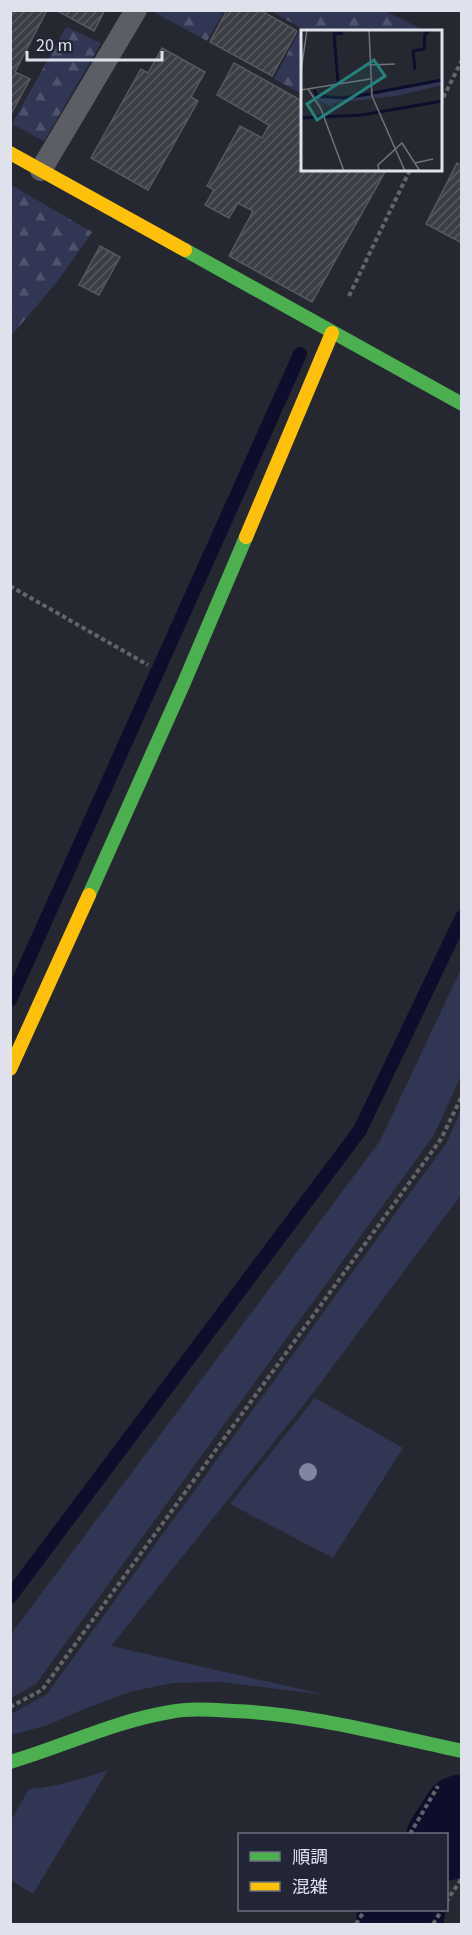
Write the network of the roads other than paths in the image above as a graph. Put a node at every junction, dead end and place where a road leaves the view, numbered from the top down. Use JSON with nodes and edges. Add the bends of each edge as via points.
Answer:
{"nodes":[{"id":1,"x":136,"y":10,"type":"edge"},
{"id":2,"x":10,"y":153,"type":"edge"},
{"id":3,"x":41,"y":170,"type":"junction"},
{"id":4,"x":332,"y":333,"type":"junction"},
{"id":5,"x":462,"y":404,"type":"edge"},
{"id":6,"x":10,"y":1069,"type":"edge"},
{"id":7,"x":460,"y":1751,"type":"edge"},
{"id":8,"x":10,"y":1762,"type":"edge"}],
"edges":[{"from":1,"to":3,"type":"lane"},
{"from":2,"to":3,"type":"street"},
{"from":3,"to":4,"type":"street"},
{"from":4,"to":5,"type":"street"},
{"from":4,"to":6,"type":"street","via":[[183,685]]},
{"from":7,"to":8,"type":"street","via":[[292,1715],[205,1709],[139,1719]]}]}
